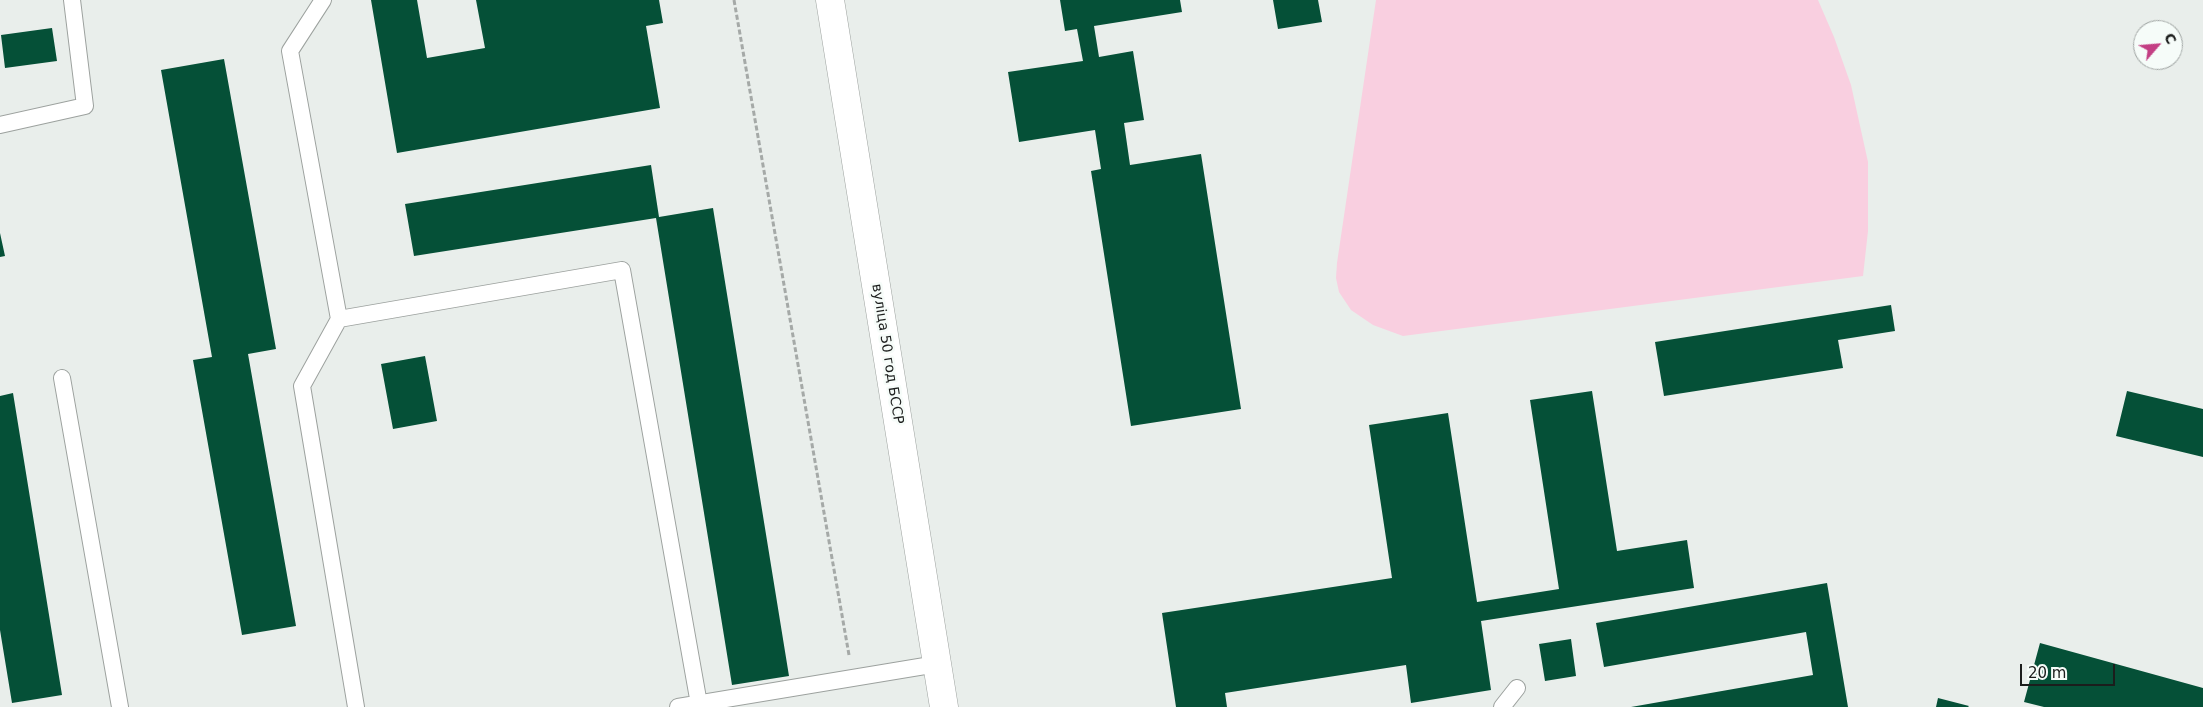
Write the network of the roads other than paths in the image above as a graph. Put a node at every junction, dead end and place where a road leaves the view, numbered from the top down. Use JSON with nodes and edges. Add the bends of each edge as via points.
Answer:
{"nodes":[{"id":1,"x":72,"y":0,"type":"edge"},
{"id":2,"x":323,"y":0,"type":"edge"},
{"id":3,"x":830,"y":0,"type":"edge"},
{"id":4,"x":0,"y":125,"type":"edge"},
{"id":5,"x":339,"y":319,"type":"junction"},
{"id":6,"x":62,"y":378,"type":"dead end"},
{"id":7,"x":937,"y":664,"type":"junction"},
{"id":8,"x":1517,"y":688,"type":"dead end"},
{"id":9,"x":699,"y":704,"type":"junction"},
{"id":10,"x":120,"y":707,"type":"edge"},
{"id":11,"x":356,"y":707,"type":"edge"},
{"id":12,"x":678,"y":707,"type":"edge"},
{"id":13,"x":944,"y":707,"type":"edge"},
{"id":14,"x":1502,"y":707,"type":"edge"}],
"edges":[{"from":1,"to":4,"type":"lane","via":[[84,106]]},
{"from":2,"to":5,"type":"lane","via":[[290,51]]},
{"from":3,"to":7,"type":"street","name":"вуліца 50 год БССР"},
{"from":5,"to":9,"type":"lane","via":[[622,270]]},
{"from":5,"to":11,"type":"lane","via":[[302,386]]},
{"from":6,"to":10,"type":"lane"},
{"from":7,"to":9,"type":"lane"},
{"from":7,"to":13,"type":"street","name":"вуліца 50 год БССР"},
{"from":8,"to":14,"type":"lane"},
{"from":9,"to":12,"type":"lane"}]}
